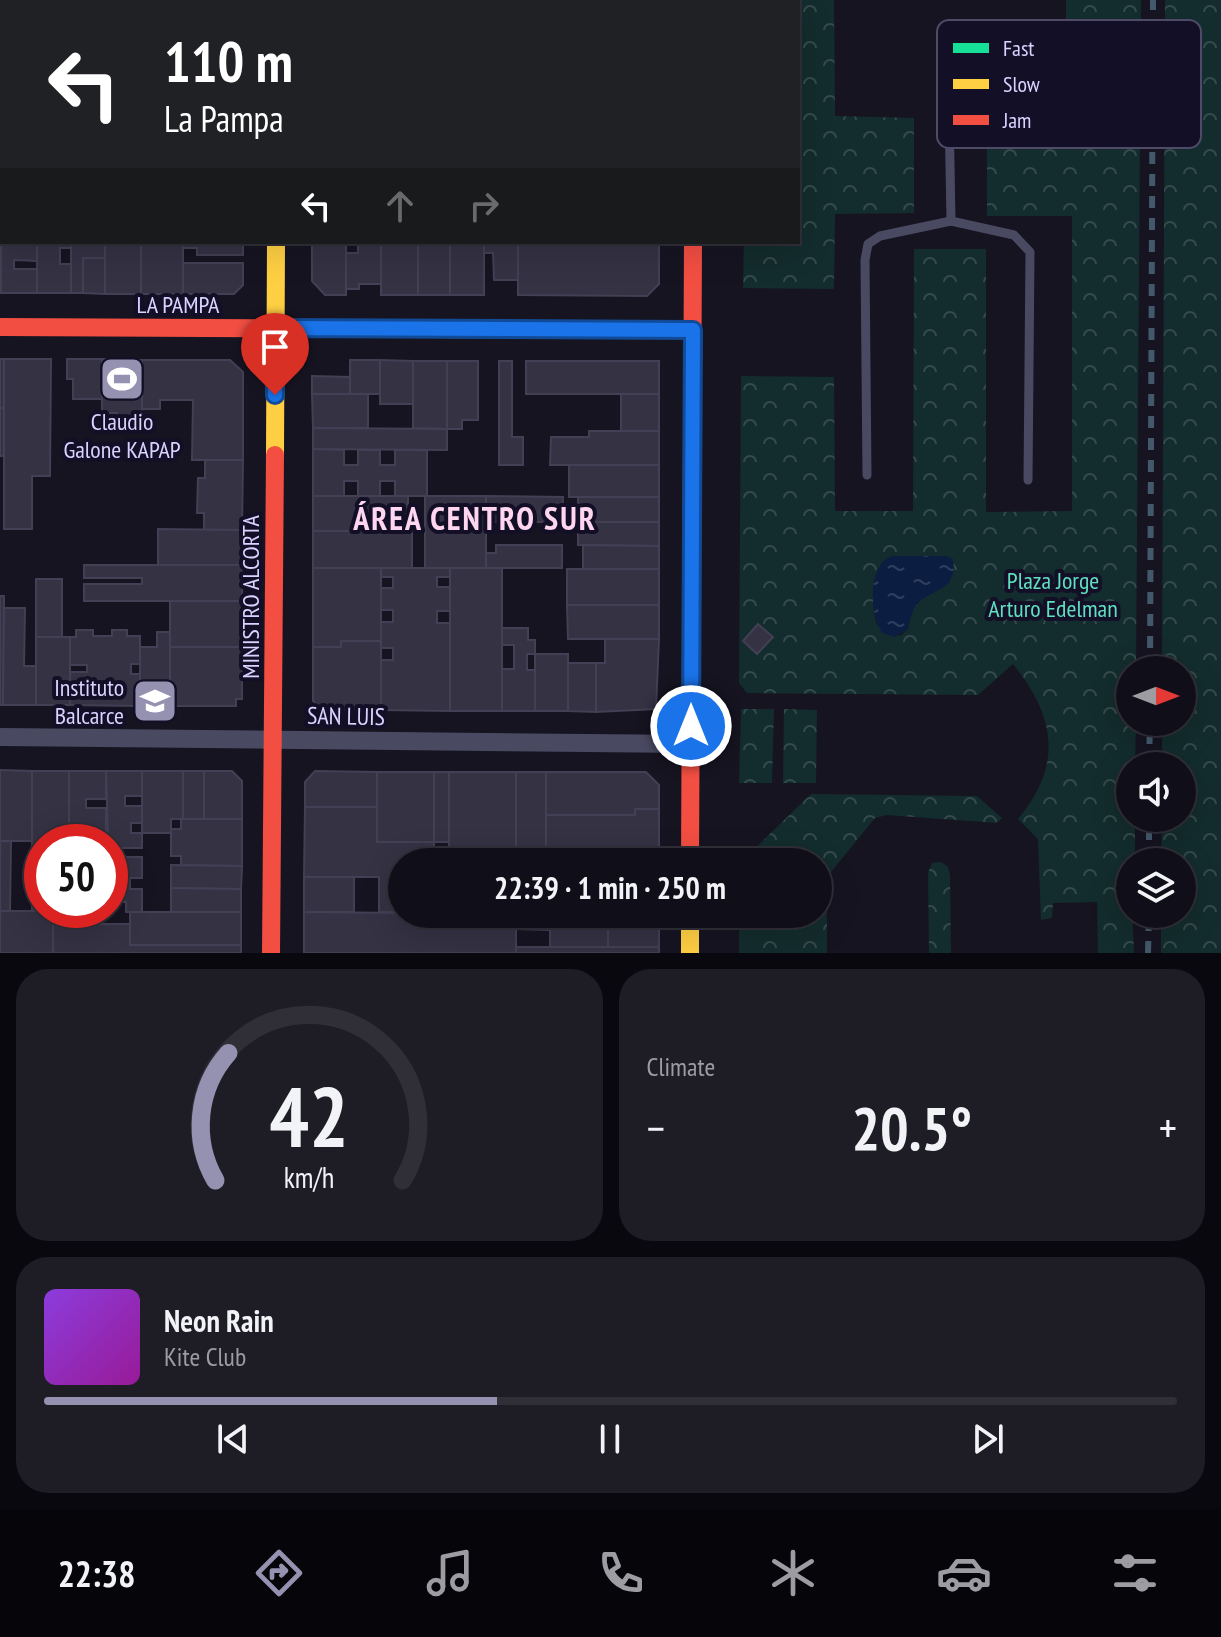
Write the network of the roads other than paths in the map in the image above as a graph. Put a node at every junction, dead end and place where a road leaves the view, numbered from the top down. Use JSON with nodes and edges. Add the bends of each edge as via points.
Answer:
{"nodes":[{"id":1,"x":950,"y":148,"type":"edge"},
{"id":2,"x":951,"y":221,"type":"junction"},
{"id":3,"x":276,"y":244,"type":"edge"},
{"id":4,"x":693,"y":244,"type":"edge"},
{"id":5,"x":0,"y":327,"type":"edge"},
{"id":6,"x":275,"y":328,"type":"junction"},
{"id":7,"x":693,"y":330,"type":"junction"},
{"id":8,"x":867,"y":475,"type":"dead end"},
{"id":9,"x":1028,"y":480,"type":"dead end"},
{"id":10,"x":0,"y":737,"type":"edge"},
{"id":11,"x":273,"y":740,"type":"junction"},
{"id":12,"x":691,"y":744,"type":"junction"},
{"id":13,"x":690,"y":848,"type":"edge"},
{"id":14,"x":690,"y":928,"type":"edge"},
{"id":15,"x":271,"y":953,"type":"edge"},
{"id":16,"x":690,"y":953,"type":"edge"}],
"edges":[{"from":1,"to":2,"type":"lane"},
{"from":2,"to":8,"type":"lane","via":[[880,236],[868,244]]},
{"from":2,"to":9,"type":"lane","via":[[1014,235],[1030,252]]},
{"from":3,"to":6,"type":"street","name":"MINISTRO ALCORTA"},
{"from":4,"to":7,"type":"street"},
{"from":5,"to":6,"type":"street","name":"LA PAMPA"},
{"from":6,"to":7,"type":"street","name":"LA PAMPA"},
{"from":6,"to":11,"type":"street","name":"MINISTRO ALCORTA"},
{"from":7,"to":12,"type":"street"},
{"from":10,"to":11,"type":"street","name":"SAN LUIS"},
{"from":11,"to":12,"type":"street","name":"SAN LUIS"},
{"from":11,"to":15,"type":"street","name":"MINISTRO ALCORTA"},
{"from":12,"to":13,"type":"street"},
{"from":14,"to":16,"type":"street"}]}
